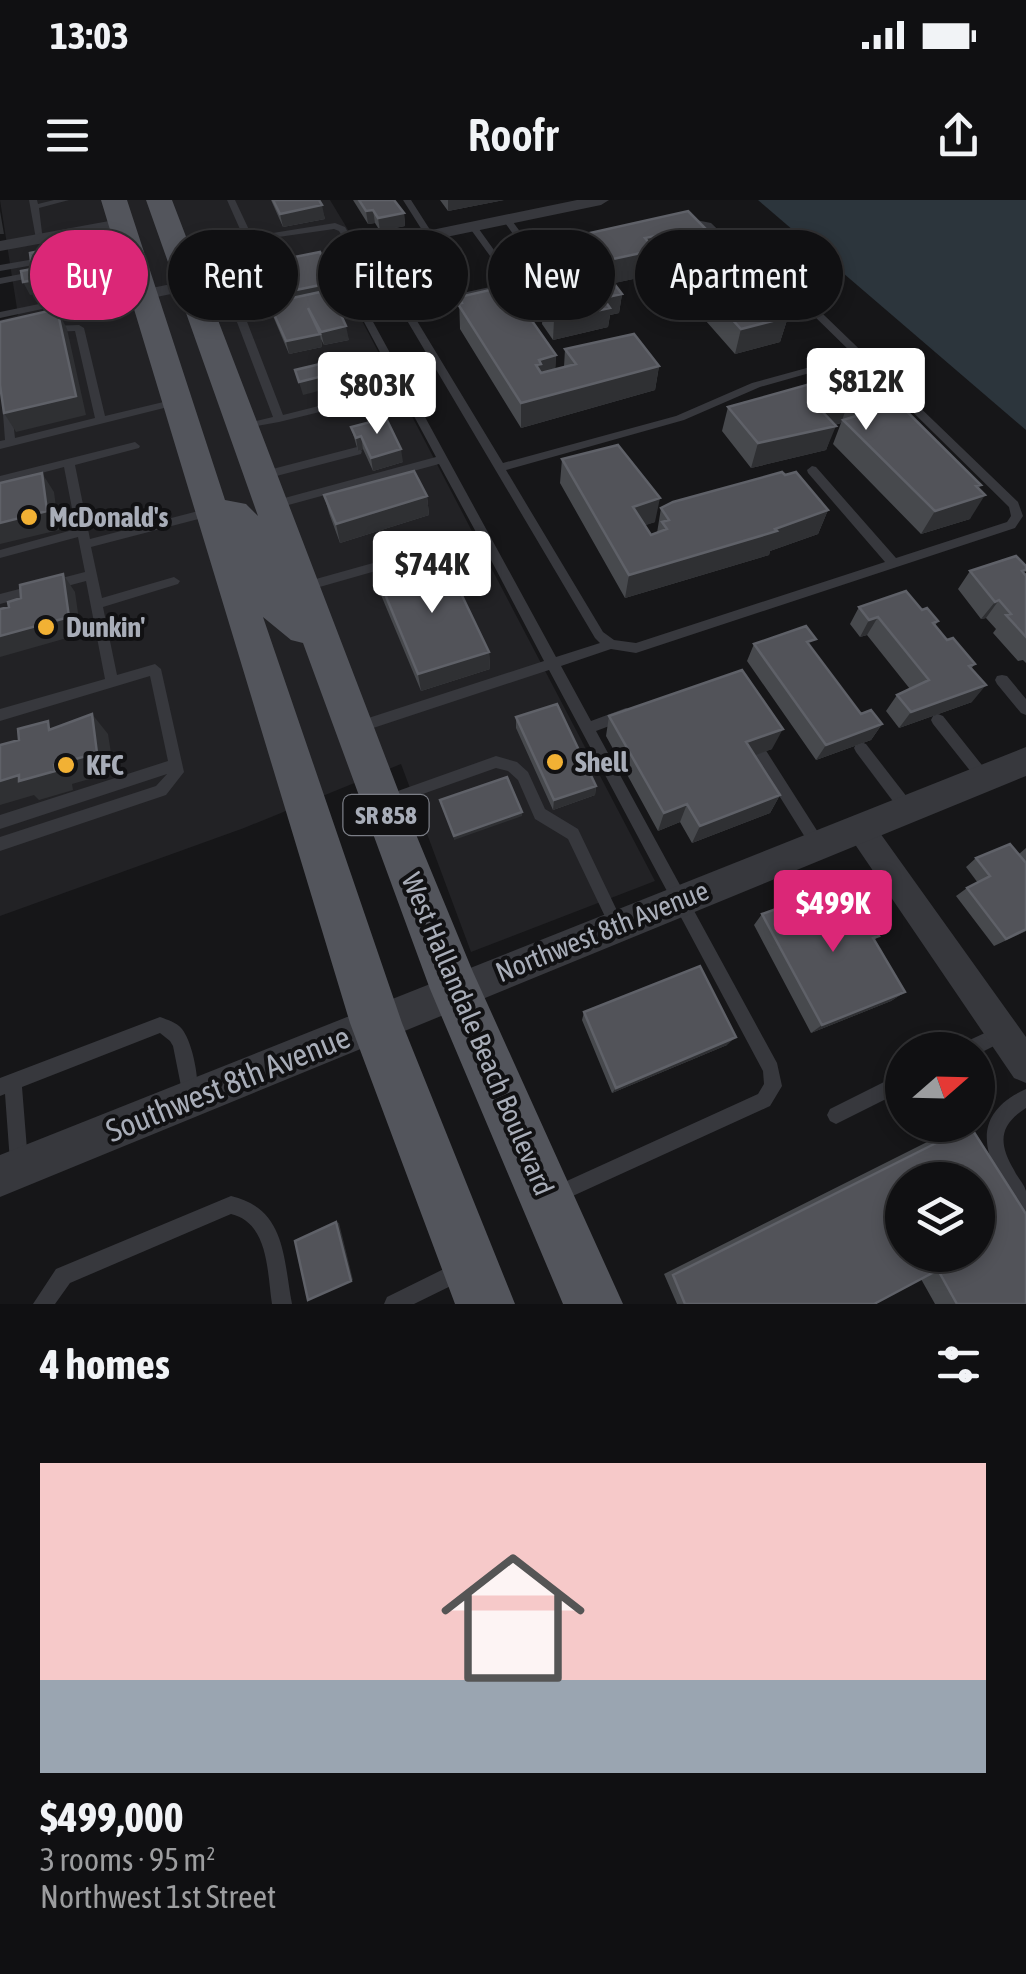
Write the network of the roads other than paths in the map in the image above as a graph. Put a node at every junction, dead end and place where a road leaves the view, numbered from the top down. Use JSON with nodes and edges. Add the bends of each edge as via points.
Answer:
{"nodes":[{"id":1,"x":65,"y":200,"type":"edge"},
{"id":2,"x":159,"y":200,"type":"edge"},
{"id":3,"x":230,"y":200,"type":"edge"},
{"id":4,"x":407,"y":200,"type":"edge"},
{"id":5,"x":602,"y":200,"type":"edge"},
{"id":6,"x":33,"y":204,"type":"edge"},
{"id":7,"x":117,"y":212,"type":"edge"},
{"id":8,"x":674,"y":218,"type":"edge"},
{"id":9,"x":507,"y":220,"type":"junction"},
{"id":10,"x":473,"y":227,"type":"junction"},
{"id":11,"x":38,"y":230,"type":"edge"},
{"id":12,"x":66,"y":230,"type":"edge"},
{"id":13,"x":170,"y":230,"type":"edge"},
{"id":14,"x":343,"y":230,"type":"edge"},
{"id":15,"x":426,"y":230,"type":"edge"},
{"id":16,"x":459,"y":230,"type":"edge"},
{"id":17,"x":513,"y":230,"type":"edge"},
{"id":18,"x":30,"y":241,"type":"edge"},
{"id":19,"x":0,"y":246,"type":"edge"},
{"id":20,"x":488,"y":251,"type":"edge"},
{"id":21,"x":30,"y":262,"type":"edge"},
{"id":22,"x":0,"y":268,"type":"edge"},
{"id":23,"x":30,"y":277,"type":"edge"},
{"id":24,"x":0,"y":281,"type":"edge"},
{"id":25,"x":30,"y":308,"type":"edge"},
{"id":26,"x":148,"y":313,"type":"edge"},
{"id":27,"x":0,"y":316,"type":"edge"},
{"id":28,"x":202,"y":320,"type":"edge"},
{"id":29,"x":241,"y":320,"type":"edge"},
{"id":30,"x":367,"y":320,"type":"edge"},
{"id":31,"x":412,"y":320,"type":"edge"},
{"id":32,"x":34,"y":332,"type":"edge"},
{"id":33,"x":860,"y":356,"type":"junction"},
{"id":34,"x":4,"y":386,"type":"edge"},
{"id":35,"x":404,"y":388,"type":"junction"},
{"id":36,"x":173,"y":393,"type":"junction"},
{"id":37,"x":279,"y":418,"type":"junction"},
{"id":38,"x":101,"y":420,"type":"junction"},
{"id":39,"x":242,"y":428,"type":"junction"},
{"id":40,"x":5,"y":444,"type":"edge"},
{"id":41,"x":135,"y":446,"type":"dead end"},
{"id":42,"x":357,"y":451,"type":"edge"},
{"id":43,"x":443,"y":459,"type":"junction"},
{"id":44,"x":69,"y":463,"type":"junction"},
{"id":45,"x":498,"y":468,"type":"junction"},
{"id":46,"x":812,"y":470,"type":"dead end"},
{"id":47,"x":0,"y":480,"type":"edge"},
{"id":48,"x":265,"y":491,"type":"junction"},
{"id":49,"x":210,"y":512,"type":"junction"},
{"id":50,"x":484,"y":536,"type":"junction"},
{"id":51,"x":83,"y":538,"type":"junction"},
{"id":52,"x":0,"y":554,"type":"edge"},
{"id":53,"x":893,"y":563,"type":"junction"},
{"id":54,"x":91,"y":575,"type":"junction"},
{"id":55,"x":174,"y":582,"type":"dead end"},
{"id":56,"x":301,"y":588,"type":"junction"},
{"id":57,"x":0,"y":599,"type":"edge"},
{"id":58,"x":96,"y":604,"type":"junction"},
{"id":59,"x":321,"y":640,"type":"junction"},
{"id":60,"x":611,"y":644,"type":"junction"},
{"id":61,"x":552,"y":663,"type":"junction"},
{"id":62,"x":1002,"y":680,"type":"dead end"},
{"id":63,"x":112,"y":682,"type":"junction"},
{"id":64,"x":648,"y":706,"type":"edge"},
{"id":65,"x":1026,"y":708,"type":"edge"},
{"id":66,"x":0,"y":716,"type":"edge"},
{"id":67,"x":938,"y":720,"type":"edge"},
{"id":68,"x":354,"y":728,"type":"junction"},
{"id":69,"x":587,"y":728,"type":"junction"},
{"id":70,"x":861,"y":748,"type":"edge"},
{"id":71,"x":760,"y":753,"type":"edge"},
{"id":72,"x":1026,"y":761,"type":"edge"},
{"id":73,"x":176,"y":768,"type":"junction"},
{"id":74,"x":984,"y":778,"type":"junction"},
{"id":75,"x":381,"y":803,"type":"junction"},
{"id":76,"x":909,"y":811,"type":"junction"},
{"id":77,"x":0,"y":822,"type":"edge"},
{"id":78,"x":860,"y":828,"type":"junction"},
{"id":79,"x":0,"y":844,"type":"edge"},
{"id":80,"x":818,"y":846,"type":"junction"},
{"id":81,"x":679,"y":900,"type":"junction"},
{"id":82,"x":616,"y":924,"type":"junction"},
{"id":83,"x":456,"y":989,"type":"junction"},
{"id":84,"x":376,"y":1023,"type":"junction"},
{"id":85,"x":1002,"y":1033,"type":"junction"},
{"id":86,"x":995,"y":1036,"type":"edge"},
{"id":87,"x":1026,"y":1066,"type":"edge"},
{"id":88,"x":7,"y":1084,"type":"edge"},
{"id":89,"x":885,"y":1090,"type":"edge"},
{"id":90,"x":1026,"y":1098,"type":"edge"},
{"id":91,"x":190,"y":1100,"type":"junction"},
{"id":92,"x":836,"y":1114,"type":"dead end"},
{"id":93,"x":10,"y":1172,"type":"edge"},
{"id":94,"x":548,"y":1199,"type":"junction"},
{"id":95,"x":1026,"y":1207,"type":"edge"},
{"id":96,"x":478,"y":1285,"type":"edge"},
{"id":97,"x":43,"y":1304,"type":"edge"},
{"id":98,"x":282,"y":1304,"type":"edge"},
{"id":99,"x":394,"y":1304,"type":"edge"},
{"id":100,"x":593,"y":1304,"type":"edge"}],
"edges":[{"from":1,"to":6,"type":"lane"},
{"from":2,"to":13,"type":"main road","name":"West Hallandale Beach Boulevard","number":"SR 858"},
{"from":3,"to":14,"type":"lane","via":[[253,239]]},
{"from":4,"to":15,"type":"lane"},
{"from":5,"to":9,"type":"street"},
{"from":6,"to":11,"type":"lane"},
{"from":7,"to":12,"type":"street"},
{"from":8,"to":33,"type":"lane","via":[[708,224],[738,254],[766,264]]},
{"from":9,"to":10,"type":"street"},
{"from":9,"to":17,"type":"lane"},
{"from":10,"to":16,"type":"street"},
{"from":10,"to":20,"type":"lane"},
{"from":18,"to":19,"type":"street"},
{"from":21,"to":22,"type":"lane"},
{"from":23,"to":24,"type":"lane"},
{"from":25,"to":27,"type":"lane"},
{"from":26,"to":36,"type":"main road","number":"SR 858"},
{"from":28,"to":39,"type":"main road","name":"West Hallandale Beach Boulevard","number":"SR 858"},
{"from":29,"to":37,"type":"lane"},
{"from":30,"to":35,"type":"lane"},
{"from":31,"to":45,"type":"lane"},
{"from":32,"to":38,"type":"lane","via":[[79,328]]},
{"from":33,"to":45,"type":"lane","via":[[756,386],[680,418]]},
{"from":33,"to":53,"type":"lane","via":[[1014,506],[1016,516],[1010,524]]},
{"from":34,"to":40,"type":"lane"},
{"from":35,"to":37,"type":"lane"},
{"from":35,"to":43,"type":"lane"},
{"from":36,"to":38,"type":"lane"},
{"from":36,"to":48,"type":"main road","via":[[192,395],[224,474],[235,485]]},
{"from":36,"to":49,"type":"main road","number":"SR 858"},
{"from":37,"to":39,"type":"lane"},
{"from":38,"to":40,"type":"lane"},
{"from":39,"to":48,"type":"main road","name":"West Hallandale Beach Boulevard","number":"SR 858"},
{"from":41,"to":44,"type":"lane"},
{"from":42,"to":48,"type":"lane"},
{"from":43,"to":48,"type":"lane"},
{"from":43,"to":50,"type":"lane"},
{"from":44,"to":47,"type":"lane"},
{"from":44,"to":51,"type":"lane"},
{"from":45,"to":60,"type":"lane","via":[[599,635]]},
{"from":46,"to":53,"type":"lane"},
{"from":48,"to":56,"type":"main road","name":"West Hallandale Beach Boulevard","number":"SR 858"},
{"from":49,"to":51,"type":"lane"},
{"from":49,"to":59,"type":"main road","via":[[234,512],[247,527],[279,611]]},
{"from":49,"to":84,"type":"main road","number":"SR 858"},
{"from":50,"to":56,"type":"lane"},
{"from":50,"to":61,"type":"lane"},
{"from":51,"to":52,"type":"lane"},
{"from":51,"to":54,"type":"lane"},
{"from":53,"to":60,"type":"lane","via":[[636,648]]},
{"from":54,"to":57,"type":"lane"},
{"from":54,"to":58,"type":"lane"},
{"from":55,"to":58,"type":"lane"},
{"from":56,"to":59,"type":"main road","name":"West Hallandale Beach Boulevard","number":"SR 858"},
{"from":58,"to":63,"type":"lane"},
{"from":59,"to":68,"type":"main road","name":"West Hallandale Beach Boulevard","number":"SR 858"},
{"from":60,"to":61,"type":"lane"},
{"from":61,"to":68,"type":"lane"},
{"from":61,"to":69,"type":"lane"},
{"from":62,"to":65,"type":"lane"},
{"from":63,"to":66,"type":"lane"},
{"from":63,"to":73,"type":"lane","via":[[155,669]]},
{"from":64,"to":69,"type":"lane"},
{"from":67,"to":74,"type":"lane"},
{"from":68,"to":75,"type":"main road","name":"West Hallandale Beach Boulevard","number":"SR 858"},
{"from":69,"to":81,"type":"lane"},
{"from":70,"to":76,"type":"lane"},
{"from":71,"to":80,"type":"lane"},
{"from":72,"to":74,"type":"street","name":"Northwest 8th Avenue"},
{"from":73,"to":77,"type":"lane"},
{"from":73,"to":79,"type":"lane","via":[[161,791]]},
{"from":74,"to":76,"type":"street","name":"Northwest 8th Avenue"},
{"from":75,"to":82,"type":"lane","via":[[496,762],[512,766],[540,814],[573,834]]},
{"from":75,"to":83,"type":"main road","name":"West Hallandale Beach Boulevard","number":"SR 858"},
{"from":76,"to":78,"type":"street","name":"Northwest 8th Avenue"},
{"from":78,"to":80,"type":"street","name":"Northwest 8th Avenue"},
{"from":78,"to":85,"type":"street"},
{"from":80,"to":81,"type":"street","name":"Northwest 8th Avenue"},
{"from":81,"to":82,"type":"street","name":"Northwest 8th Avenue"},
{"from":81,"to":94,"type":"lane","via":[[771,1070],[773,1086],[764,1100]]},
{"from":82,"to":83,"type":"street","name":"Northwest 8th Avenue"},
{"from":83,"to":84,"type":"street","name":"Southwest 8th Avenue"},
{"from":83,"to":94,"type":"main road","name":"West Hallandale Beach Boulevard","number":"SR 858"},
{"from":84,"to":91,"type":"street","name":"Southwest 8th Avenue"},
{"from":84,"to":96,"type":"main road","number":"SR 858"},
{"from":85,"to":86,"type":"lane"},
{"from":85,"to":87,"type":"street"},
{"from":88,"to":91,"type":"lane","via":[[160,1025],[179,1035]]},
{"from":88,"to":93,"type":"lane"},
{"from":89,"to":92,"type":"lane"},
{"from":90,"to":95,"type":"lane","via":[[1006,1108],[994,1156]]},
{"from":91,"to":93,"type":"street","name":"Southwest 8th Avenue"},
{"from":94,"to":100,"type":"main road","name":"West Hallandale Beach Boulevard","number":"SR 858"},
{"from":96,"to":99,"type":"lane"},
{"from":97,"to":98,"type":"lane","via":[[63,1276],[231,1205],[250,1206],[264,1219]]}]}
